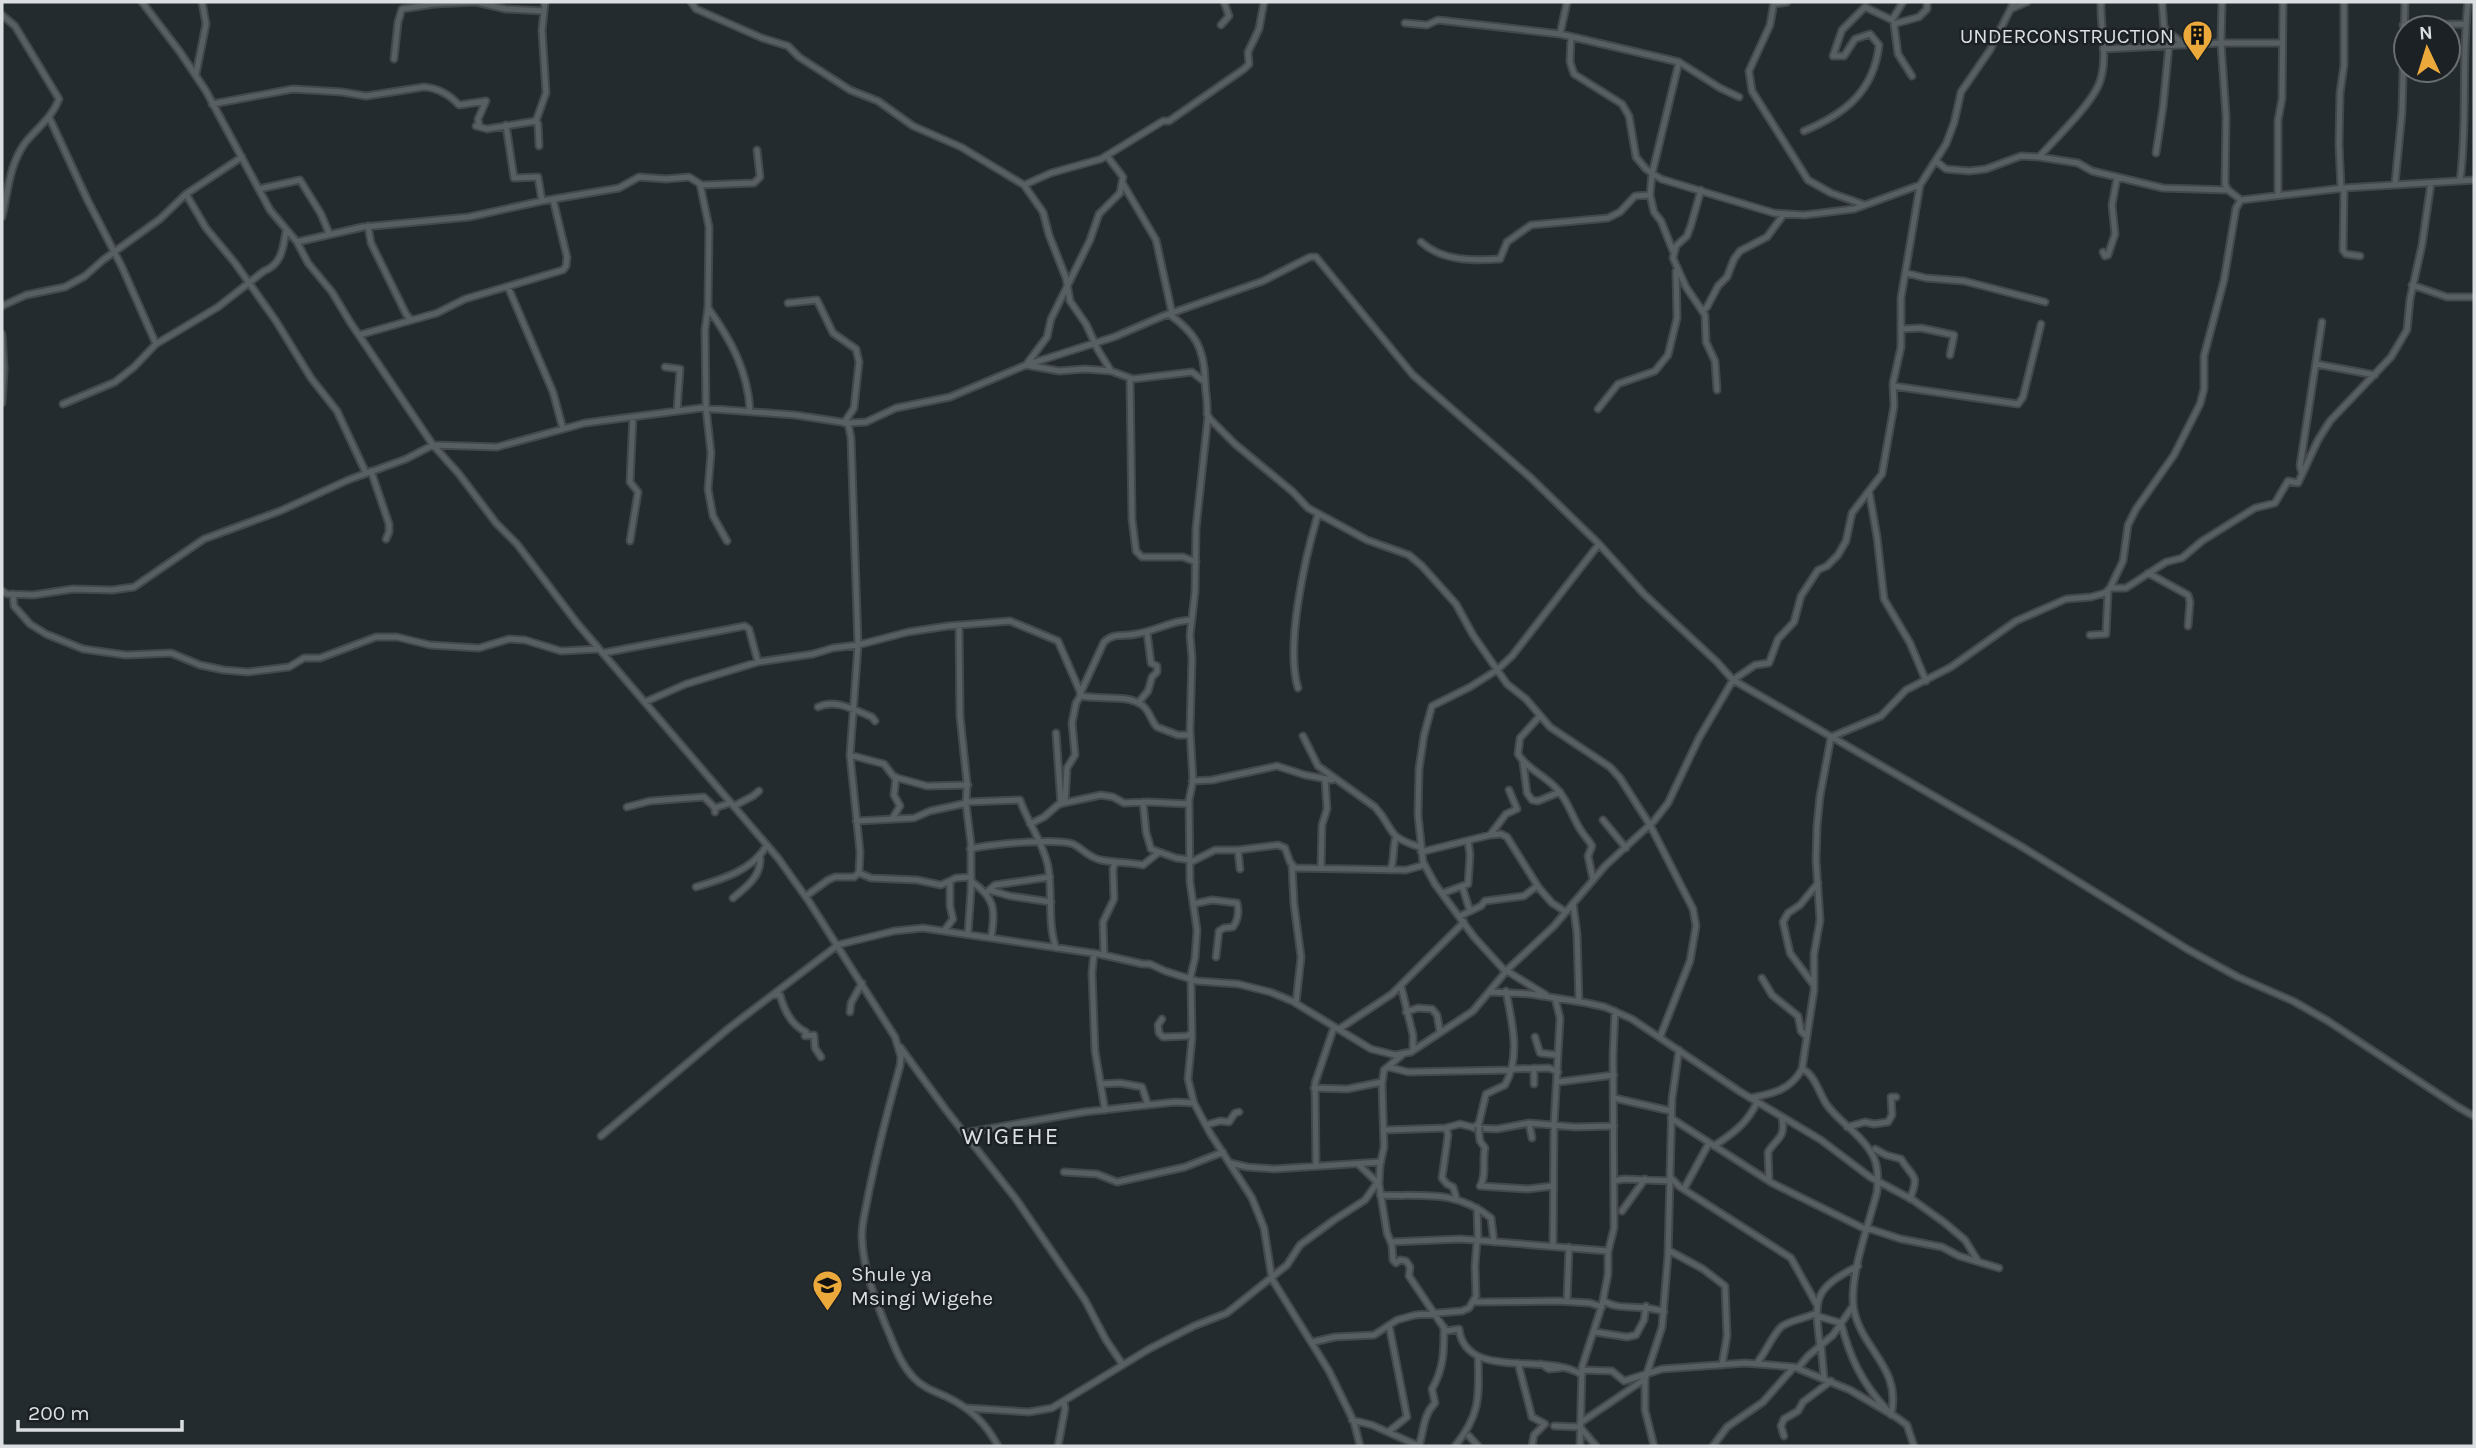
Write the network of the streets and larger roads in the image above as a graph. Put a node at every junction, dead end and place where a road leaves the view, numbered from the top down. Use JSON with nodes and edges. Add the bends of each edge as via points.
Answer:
{"nodes":[{"id":1,"x":142,"y":2,"type":"edge"},
{"id":2,"x":202,"y":2,"type":"edge"},
{"id":3,"x":400,"y":2,"type":"edge"},
{"id":4,"x":545,"y":2,"type":"edge"},
{"id":5,"x":691,"y":2,"type":"edge"},
{"id":6,"x":1224,"y":2,"type":"edge"},
{"id":7,"x":1264,"y":2,"type":"edge"},
{"id":8,"x":1566,"y":2,"type":"edge"},
{"id":9,"x":1787,"y":2,"type":"edge"},
{"id":10,"x":1903,"y":2,"type":"edge"},
{"id":11,"x":1927,"y":2,"type":"edge"},
{"id":12,"x":2014,"y":2,"type":"edge"},
{"id":13,"x":2027,"y":2,"type":"edge"},
{"id":14,"x":2101,"y":2,"type":"edge"},
{"id":15,"x":2162,"y":2,"type":"edge"},
{"id":16,"x":2222,"y":2,"type":"edge"},
{"id":17,"x":2283,"y":2,"type":"edge"},
{"id":18,"x":2344,"y":2,"type":"edge"},
{"id":19,"x":2468,"y":2,"type":"edge"},
{"id":20,"x":1774,"y":3,"type":"edge"},
{"id":21,"x":402,"y":9,"type":"junction"},
{"id":22,"x":2010,"y":9,"type":"junction"},
{"id":23,"x":544,"y":11,"type":"junction"},
{"id":24,"x":2,"y":15,"type":"edge"},
{"id":25,"x":1405,"y":23,"type":"dead end"},
{"id":26,"x":2462,"y":24,"type":"edge"},
{"id":27,"x":2466,"y":24,"type":"junction"},
{"id":28,"x":1221,"y":25,"type":"dead end"},
{"id":29,"x":1560,"y":34,"type":"junction"},
{"id":30,"x":1571,"y":37,"type":"junction"},
{"id":31,"x":2221,"y":43,"type":"junction"},
{"id":32,"x":2282,"y":43,"type":"junction"},
{"id":33,"x":2183,"y":44,"type":"junction"},
{"id":34,"x":2169,"y":45,"type":"junction"},
{"id":35,"x":2103,"y":49,"type":"junction"},
{"id":36,"x":394,"y":59,"type":"dead end"},
{"id":37,"x":1679,"y":62,"type":"junction"},
{"id":38,"x":196,"y":75,"type":"junction"},
{"id":39,"x":1912,"y":76,"type":"dead end"},
{"id":40,"x":2402,"y":84,"type":"edge"},
{"id":41,"x":1739,"y":97,"type":"dead end"},
{"id":42,"x":212,"y":104,"type":"junction"},
{"id":43,"x":48,"y":117,"type":"junction"},
{"id":44,"x":536,"y":121,"type":"junction"},
{"id":45,"x":506,"y":125,"type":"junction"},
{"id":46,"x":1804,"y":131,"type":"dead end"},
{"id":47,"x":539,"y":146,"type":"dead end"},
{"id":48,"x":757,"y":150,"type":"dead end"},
{"id":49,"x":2156,"y":153,"type":"dead end"},
{"id":50,"x":1107,"y":156,"type":"junction"},
{"id":51,"x":242,"y":157,"type":"junction"},
{"id":52,"x":2039,"y":157,"type":"junction"},
{"id":53,"x":1937,"y":162,"type":"junction"},
{"id":54,"x":1652,"y":174,"type":"junction"},
{"id":55,"x":2117,"y":178,"type":"junction"},
{"id":56,"x":2474,"y":180,"type":"edge"},
{"id":57,"x":2460,"y":181,"type":"junction"},
{"id":58,"x":2431,"y":183,"type":"junction"},
{"id":59,"x":700,"y":184,"type":"junction"},
{"id":60,"x":1123,"y":184,"type":"junction"},
{"id":61,"x":2395,"y":184,"type":"junction"},
{"id":62,"x":1024,"y":185,"type":"junction"},
{"id":63,"x":1920,"y":185,"type":"junction"},
{"id":64,"x":2343,"y":188,"type":"junction"},
{"id":65,"x":259,"y":189,"type":"junction"},
{"id":66,"x":1701,"y":190,"type":"junction"},
{"id":67,"x":2228,"y":190,"type":"junction"},
{"id":68,"x":187,"y":194,"type":"junction"},
{"id":69,"x":1650,"y":195,"type":"junction"},
{"id":70,"x":2278,"y":195,"type":"junction"},
{"id":71,"x":553,"y":199,"type":"junction"},
{"id":72,"x":2241,"y":200,"type":"junction"},
{"id":73,"x":542,"y":201,"type":"junction"},
{"id":74,"x":1867,"y":206,"type":"junction"},
{"id":75,"x":1784,"y":214,"type":"junction"},
{"id":76,"x":2,"y":217,"type":"edge"},
{"id":77,"x":368,"y":226,"type":"junction"},
{"id":78,"x":286,"y":231,"type":"junction"},
{"id":79,"x":329,"y":233,"type":"junction"},
{"id":80,"x":297,"y":242,"type":"junction"},
{"id":81,"x":1421,"y":242,"type":"dead end"},
{"id":82,"x":1673,"y":251,"type":"junction"},
{"id":83,"x":115,"y":252,"type":"junction"},
{"id":84,"x":2103,"y":252,"type":"dead end"},
{"id":85,"x":2360,"y":256,"type":"dead end"},
{"id":86,"x":1675,"y":264,"type":"junction"},
{"id":87,"x":1906,"y":273,"type":"junction"},
{"id":88,"x":248,"y":284,"type":"junction"},
{"id":89,"x":2412,"y":285,"type":"junction"},
{"id":90,"x":1067,"y":286,"type":"junction"},
{"id":91,"x":508,"y":287,"type":"junction"},
{"id":92,"x":2474,"y":297,"type":"edge"},
{"id":93,"x":2046,"y":302,"type":"dead end"},
{"id":94,"x":788,"y":303,"type":"dead end"},
{"id":95,"x":2,"y":306,"type":"edge"},
{"id":96,"x":708,"y":307,"type":"junction"},
{"id":97,"x":1702,"y":311,"type":"junction"},
{"id":98,"x":1171,"y":313,"type":"junction"},
{"id":99,"x":411,"y":320,"type":"junction"},
{"id":100,"x":2322,"y":322,"type":"dead end"},
{"id":101,"x":2042,"y":324,"type":"dead end"},
{"id":102,"x":1901,"y":329,"type":"junction"},
{"id":103,"x":2,"y":334,"type":"edge"},
{"id":104,"x":359,"y":335,"type":"junction"},
{"id":105,"x":1095,"y":343,"type":"junction"},
{"id":106,"x":156,"y":344,"type":"junction"},
{"id":107,"x":1950,"y":355,"type":"dead end"},
{"id":108,"x":2316,"y":364,"type":"junction"},
{"id":109,"x":1026,"y":365,"type":"junction"},
{"id":110,"x":665,"y":367,"type":"dead end"},
{"id":111,"x":1111,"y":371,"type":"junction"},
{"id":112,"x":2375,"y":375,"type":"junction"},
{"id":113,"x":1130,"y":378,"type":"junction"},
{"id":114,"x":1205,"y":382,"type":"junction"},
{"id":115,"x":1893,"y":386,"type":"junction"},
{"id":116,"x":1717,"y":390,"type":"dead end"},
{"id":117,"x":2,"y":403,"type":"edge"},
{"id":118,"x":64,"y":404,"type":"dead end"},
{"id":119,"x":706,"y":408,"type":"junction"},
{"id":120,"x":1598,"y":409,"type":"dead end"},
{"id":121,"x":677,"y":411,"type":"junction"},
{"id":122,"x":750,"y":411,"type":"junction"},
{"id":123,"x":1208,"y":416,"type":"junction"},
{"id":124,"x":633,"y":417,"type":"junction"},
{"id":125,"x":846,"y":423,"type":"junction"},
{"id":126,"x":563,"y":429,"type":"junction"},
{"id":127,"x":433,"y":445,"type":"junction"},
{"id":128,"x":369,"y":472,"type":"junction"},
{"id":129,"x":2302,"y":473,"type":"junction"},
{"id":130,"x":1868,"y":491,"type":"junction"},
{"id":131,"x":1318,"y":514,"type":"junction"},
{"id":132,"x":386,"y":539,"type":"dead end"},
{"id":133,"x":630,"y":541,"type":"dead end"},
{"id":134,"x":727,"y":541,"type":"dead end"},
{"id":135,"x":1599,"y":544,"type":"junction"},
{"id":136,"x":1196,"y":562,"type":"junction"},
{"id":137,"x":2148,"y":573,"type":"junction"},
{"id":138,"x":2109,"y":590,"type":"junction"},
{"id":139,"x":2,"y":591,"type":"edge"},
{"id":140,"x":13,"y":594,"type":"junction"},
{"id":141,"x":1192,"y":620,"type":"junction"},
{"id":142,"x":960,"y":626,"type":"junction"},
{"id":143,"x":2188,"y":626,"type":"dead end"},
{"id":144,"x":1147,"y":632,"type":"junction"},
{"id":145,"x":2090,"y":635,"type":"dead end"},
{"id":146,"x":858,"y":645,"type":"junction"},
{"id":147,"x":601,"y":651,"type":"junction"},
{"id":148,"x":758,"y":662,"type":"junction"},
{"id":149,"x":1497,"y":670,"type":"junction"},
{"id":150,"x":1733,"y":680,"type":"junction"},
{"id":151,"x":1926,"y":681,"type":"junction"},
{"id":152,"x":1298,"y":688,"type":"dead end"},
{"id":153,"x":1080,"y":694,"type":"junction"},
{"id":154,"x":645,"y":702,"type":"junction"},
{"id":155,"x":1138,"y":703,"type":"junction"},
{"id":156,"x":818,"y":707,"type":"dead end"},
{"id":157,"x":855,"y":710,"type":"junction"},
{"id":158,"x":1539,"y":717,"type":"junction"},
{"id":159,"x":875,"y":721,"type":"dead end"},
{"id":160,"x":1056,"y":733,"type":"dead end"},
{"id":161,"x":1190,"y":735,"type":"junction"},
{"id":162,"x":1303,"y":736,"type":"dead end"},
{"id":163,"x":1831,"y":737,"type":"junction"},
{"id":164,"x":850,"y":755,"type":"junction"},
{"id":165,"x":1523,"y":761,"type":"junction"},
{"id":166,"x":896,"y":778,"type":"junction"},
{"id":167,"x":1325,"y":779,"type":"junction"},
{"id":168,"x":1336,"y":780,"type":"junction"},
{"id":169,"x":1192,"y":782,"type":"junction"},
{"id":170,"x":968,"y":785,"type":"junction"},
{"id":171,"x":1508,"y":790,"type":"dead end"},
{"id":172,"x":759,"y":791,"type":"dead end"},
{"id":173,"x":1560,"y":792,"type":"junction"},
{"id":174,"x":967,"y":802,"type":"junction"},
{"id":175,"x":1143,"y":802,"type":"junction"},
{"id":176,"x":1063,"y":803,"type":"junction"},
{"id":177,"x":732,"y":804,"type":"junction"},
{"id":178,"x":1189,"y":804,"type":"junction"},
{"id":179,"x":627,"y":807,"type":"dead end"},
{"id":180,"x":892,"y":819,"type":"junction"},
{"id":181,"x":1604,"y":820,"type":"dead end"},
{"id":182,"x":856,"y":821,"type":"junction"},
{"id":183,"x":1030,"y":824,"type":"junction"},
{"id":184,"x":1650,"y":825,"type":"junction"},
{"id":185,"x":1490,"y":835,"type":"junction"},
{"id":186,"x":1396,"y":837,"type":"junction"},
{"id":187,"x":1468,"y":841,"type":"junction"},
{"id":188,"x":1040,"y":842,"type":"junction"},
{"id":189,"x":767,"y":845,"type":"junction"},
{"id":190,"x":1626,"y":848,"type":"junction"},
{"id":191,"x":970,"y":849,"type":"junction"},
{"id":192,"x":1421,"y":849,"type":"junction"},
{"id":193,"x":1238,"y":850,"type":"junction"},
{"id":194,"x":1158,"y":853,"type":"junction"},
{"id":195,"x":760,"y":857,"type":"junction"},
{"id":196,"x":1191,"y":861,"type":"junction"},
{"id":197,"x":1115,"y":863,"type":"junction"},
{"id":198,"x":1424,"y":865,"type":"junction"},
{"id":199,"x":1292,"y":866,"type":"junction"},
{"id":200,"x":1321,"y":868,"type":"junction"},
{"id":201,"x":1240,"y":869,"type":"dead end"},
{"id":202,"x":1390,"y":870,"type":"junction"},
{"id":203,"x":859,"y":873,"type":"junction"},
{"id":204,"x":1050,"y":877,"type":"junction"},
{"id":205,"x":971,"y":879,"type":"junction"},
{"id":206,"x":1593,"y":879,"type":"junction"},
{"id":207,"x":950,"y":883,"type":"junction"},
{"id":208,"x":1818,"y":883,"type":"junction"},
{"id":209,"x":1462,"y":886,"type":"junction"},
{"id":210,"x":1537,"y":886,"type":"junction"},
{"id":211,"x":696,"y":887,"type":"dead end"},
{"id":212,"x":988,"y":891,"type":"junction"},
{"id":213,"x":1443,"y":893,"type":"junction"},
{"id":214,"x":806,"y":896,"type":"junction"},
{"id":215,"x":733,"y":898,"type":"dead end"},
{"id":216,"x":1051,"y":902,"type":"junction"},
{"id":217,"x":1573,"y":903,"type":"junction"},
{"id":218,"x":1193,"y":904,"type":"junction"},
{"id":219,"x":1470,"y":911,"type":"junction"},
{"id":220,"x":1566,"y":912,"type":"junction"},
{"id":221,"x":1460,"y":916,"type":"junction"},
{"id":222,"x":1464,"y":922,"type":"junction"},
{"id":223,"x":944,"y":931,"type":"junction"},
{"id":224,"x":968,"y":933,"type":"junction"},
{"id":225,"x":991,"y":938,"type":"junction"},
{"id":226,"x":837,"y":944,"type":"junction"},
{"id":227,"x":1056,"y":948,"type":"junction"},
{"id":228,"x":1094,"y":953,"type":"junction"},
{"id":229,"x":1104,"y":955,"type":"junction"},
{"id":230,"x":1216,"y":957,"type":"dead end"},
{"id":231,"x":1506,"y":971,"type":"junction"},
{"id":232,"x":1762,"y":978,"type":"dead end"},
{"id":233,"x":1191,"y":979,"type":"junction"},
{"id":234,"x":862,"y":983,"type":"junction"},
{"id":235,"x":1401,"y":986,"type":"junction"},
{"id":236,"x":1814,"y":987,"type":"junction"},
{"id":237,"x":1490,"y":992,"type":"junction"},
{"id":238,"x":1506,"y":992,"type":"junction"},
{"id":239,"x":772,"y":995,"type":"junction"},
{"id":240,"x":1552,"y":998,"type":"junction"},
{"id":241,"x":1568,"y":1000,"type":"junction"},
{"id":242,"x":1579,"y":1002,"type":"junction"},
{"id":243,"x":1296,"y":1003,"type":"junction"},
{"id":244,"x":1615,"y":1011,"type":"junction"},
{"id":245,"x":850,"y":1012,"type":"dead end"},
{"id":246,"x":1406,"y":1012,"type":"junction"},
{"id":247,"x":1560,"y":1012,"type":"junction"},
{"id":248,"x":1162,"y":1019,"type":"dead end"},
{"id":249,"x":1336,"y":1028,"type":"junction"},
{"id":250,"x":1192,"y":1032,"type":"junction"},
{"id":251,"x":1440,"y":1032,"type":"junction"},
{"id":252,"x":1806,"y":1036,"type":"junction"},
{"id":253,"x":1535,"y":1037,"type":"dead end"},
{"id":254,"x":1660,"y":1037,"type":"junction"},
{"id":255,"x":898,"y":1044,"type":"junction"},
{"id":256,"x":1413,"y":1050,"type":"junction"},
{"id":257,"x":1679,"y":1050,"type":"junction"},
{"id":258,"x":1403,"y":1054,"type":"junction"},
{"id":259,"x":1558,"y":1055,"type":"junction"},
{"id":260,"x":821,"y":1057,"type":"dead end"},
{"id":261,"x":1388,"y":1067,"type":"junction"},
{"id":262,"x":1534,"y":1068,"type":"junction"},
{"id":263,"x":1512,"y":1069,"type":"junction"},
{"id":264,"x":1802,"y":1069,"type":"junction"},
{"id":265,"x":1558,"y":1072,"type":"junction"},
{"id":266,"x":1614,"y":1075,"type":"junction"},
{"id":267,"x":1382,"y":1082,"type":"junction"},
{"id":268,"x":1558,"y":1082,"type":"junction"},
{"id":269,"x":1101,"y":1084,"type":"junction"},
{"id":270,"x":1534,"y":1084,"type":"dead end"},
{"id":271,"x":1314,"y":1087,"type":"junction"},
{"id":272,"x":1896,"y":1097,"type":"dead end"},
{"id":273,"x":1614,"y":1098,"type":"junction"},
{"id":274,"x":1750,"y":1098,"type":"junction"},
{"id":275,"x":1757,"y":1102,"type":"junction"},
{"id":276,"x":1194,"y":1103,"type":"junction"},
{"id":277,"x":1148,"y":1105,"type":"junction"},
{"id":278,"x":1105,"y":1110,"type":"junction"},
{"id":279,"x":1671,"y":1111,"type":"junction"},
{"id":280,"x":1239,"y":1112,"type":"dead end"},
{"id":281,"x":2474,"y":1116,"type":"edge"},
{"id":282,"x":1671,"y":1118,"type":"junction"},
{"id":283,"x":1783,"y":1118,"type":"junction"},
{"id":284,"x":1529,"y":1123,"type":"junction"},
{"id":285,"x":1206,"y":1125,"type":"junction"},
{"id":286,"x":1554,"y":1125,"type":"junction"},
{"id":287,"x":1614,"y":1126,"type":"junction"},
{"id":288,"x":1847,"y":1128,"type":"junction"},
{"id":289,"x":1477,"y":1129,"type":"junction"},
{"id":290,"x":1384,"y":1130,"type":"junction"},
{"id":291,"x":1448,"y":1130,"type":"junction"},
{"id":292,"x":964,"y":1133,"type":"junction"},
{"id":293,"x":601,"y":1136,"type":"dead end"},
{"id":294,"x":1532,"y":1138,"type":"dead end"},
{"id":295,"x":1712,"y":1144,"type":"junction"},
{"id":296,"x":1875,"y":1149,"type":"dead end"},
{"id":297,"x":1223,"y":1152,"type":"junction"},
{"id":298,"x":1381,"y":1162,"type":"junction"},
{"id":299,"x":1230,"y":1163,"type":"junction"},
{"id":300,"x":1316,"y":1164,"type":"junction"},
{"id":301,"x":1359,"y":1165,"type":"junction"},
{"id":302,"x":1064,"y":1172,"type":"dead end"},
{"id":303,"x":1670,"y":1179,"type":"junction"},
{"id":304,"x":1645,"y":1180,"type":"junction"},
{"id":305,"x":1614,"y":1181,"type":"junction"},
{"id":306,"x":1769,"y":1181,"type":"junction"},
{"id":307,"x":1878,"y":1181,"type":"junction"},
{"id":308,"x":1378,"y":1184,"type":"junction"},
{"id":309,"x":1553,"y":1186,"type":"junction"},
{"id":310,"x":1684,"y":1189,"type":"junction"},
{"id":311,"x":1380,"y":1195,"type":"junction"},
{"id":312,"x":1456,"y":1197,"type":"junction"},
{"id":313,"x":1910,"y":1199,"type":"junction"},
{"id":314,"x":1477,"y":1208,"type":"junction"},
{"id":315,"x":1622,"y":1211,"type":"dead end"},
{"id":316,"x":1867,"y":1229,"type":"junction"},
{"id":317,"x":1478,"y":1240,"type":"junction"},
{"id":318,"x":1391,"y":1242,"type":"junction"},
{"id":319,"x":1494,"y":1242,"type":"junction"},
{"id":320,"x":1553,"y":1246,"type":"junction"},
{"id":321,"x":1569,"y":1247,"type":"junction"},
{"id":322,"x":1668,"y":1250,"type":"junction"},
{"id":323,"x":1608,"y":1251,"type":"junction"},
{"id":324,"x":1978,"y":1261,"type":"junction"},
{"id":325,"x":1858,"y":1266,"type":"junction"},
{"id":326,"x":1999,"y":1268,"type":"dead end"},
{"id":327,"x":1272,"y":1279,"type":"junction"},
{"id":328,"x":1567,"y":1301,"type":"junction"},
{"id":329,"x":1475,"y":1302,"type":"junction"},
{"id":330,"x":1602,"y":1304,"type":"junction"},
{"id":331,"x":1817,"y":1305,"type":"junction"},
{"id":332,"x":1646,"y":1306,"type":"junction"},
{"id":333,"x":1853,"y":1306,"type":"junction"},
{"id":334,"x":1435,"y":1312,"type":"junction"},
{"id":335,"x":1664,"y":1312,"type":"junction"},
{"id":336,"x":1817,"y":1314,"type":"junction"},
{"id":337,"x":1841,"y":1323,"type":"junction"},
{"id":338,"x":1443,"y":1324,"type":"junction"},
{"id":339,"x":1389,"y":1325,"type":"junction"},
{"id":340,"x":1595,"y":1332,"type":"junction"},
{"id":341,"x":1313,"y":1342,"type":"junction"},
{"id":342,"x":1820,"y":1345,"type":"junction"},
{"id":343,"x":1478,"y":1357,"type":"junction"},
{"id":344,"x":1518,"y":1363,"type":"junction"},
{"id":345,"x":1756,"y":1364,"type":"junction"},
{"id":346,"x":1123,"y":1365,"type":"junction"},
{"id":347,"x":1722,"y":1365,"type":"junction"},
{"id":348,"x":1796,"y":1368,"type":"junction"},
{"id":349,"x":1582,"y":1372,"type":"junction"},
{"id":350,"x":1647,"y":1372,"type":"junction"},
{"id":351,"x":1824,"y":1378,"type":"junction"},
{"id":352,"x":1645,"y":1379,"type":"junction"},
{"id":353,"x":1831,"y":1381,"type":"junction"},
{"id":354,"x":1064,"y":1402,"type":"junction"},
{"id":355,"x":966,"y":1408,"type":"junction"},
{"id":356,"x":1891,"y":1415,"type":"junction"},
{"id":357,"x":1352,"y":1420,"type":"junction"},
{"id":358,"x":1580,"y":1425,"type":"junction"},
{"id":359,"x":1554,"y":1426,"type":"dead end"},
{"id":360,"x":1388,"y":1432,"type":"junction"},
{"id":361,"x":1469,"y":1436,"type":"dead end"},
{"id":362,"x":1784,"y":1436,"type":"dead end"},
{"id":363,"x":998,"y":1446,"type":"edge"},
{"id":364,"x":1058,"y":1446,"type":"edge"},
{"id":365,"x":1360,"y":1446,"type":"edge"},
{"id":366,"x":1419,"y":1446,"type":"edge"},
{"id":367,"x":1455,"y":1446,"type":"edge"},
{"id":368,"x":1478,"y":1446,"type":"edge"},
{"id":369,"x":1532,"y":1446,"type":"edge"},
{"id":370,"x":1580,"y":1446,"type":"edge"},
{"id":371,"x":1596,"y":1446,"type":"edge"},
{"id":372,"x":1654,"y":1446,"type":"edge"},
{"id":373,"x":1713,"y":1446,"type":"edge"},
{"id":374,"x":1914,"y":1446,"type":"edge"}],
"edges":[{"from":1,"to":38,"type":"street"},
{"from":2,"to":38,"type":"street","via":[[206,24]]},
{"from":3,"to":21,"type":"street"},
{"from":4,"to":23,"type":"street"},
{"from":5,"to":62,"type":"street","via":[[696,9],[788,46],[850,90]]},
{"from":6,"to":28,"type":"street","via":[[1229,16]]},
{"from":7,"to":50,"type":"street","via":[[1248,52],[1250,64],[1169,121]]},
{"from":8,"to":29,"type":"street"},
{"from":9,"to":20,"type":"street"},
{"from":10,"to":46,"type":"street","via":[[1892,20],[1865,7],[1842,30],[1833,56],[1844,56],[1855,39],[1870,34],[1879,45],[1877,63],[1858,98],[1828,121]]},
{"from":11,"to":39,"type":"street","via":[[1919,16],[1894,24],[1898,54]]},
{"from":12,"to":22,"type":"street"},
{"from":13,"to":22,"type":"street"},
{"from":14,"to":35,"type":"street"},
{"from":15,"to":33,"type":"street","via":[[2164,28]]},
{"from":16,"to":31,"type":"street"},
{"from":17,"to":32,"type":"street"},
{"from":18,"to":64,"type":"street","via":[[2339,131]]},
{"from":19,"to":27,"type":"street"},
{"from":20,"to":74,"type":"street","via":[[1770,25],[1749,71],[1752,91],[1808,180]]},
{"from":21,"to":23,"type":"street","via":[[476,2]]},
{"from":21,"to":36,"type":"street"},
{"from":22,"to":53,"type":"street","via":[[1990,50],[1960,94],[1954,123]]},
{"from":23,"to":44,"type":"street","via":[[546,91]]},
{"from":24,"to":43,"type":"street","via":[[15,26],[58,95]]},
{"from":25,"to":29,"type":"street","via":[[1427,25],[1438,19]]},
{"from":26,"to":27,"type":"street"},
{"from":27,"to":57,"type":"street"},
{"from":29,"to":30,"type":"street"},
{"from":30,"to":37,"type":"street"},
{"from":30,"to":54,"type":"street","via":[[1574,74],[1622,104],[1629,116],[1636,157]]},
{"from":31,"to":32,"type":"street"},
{"from":31,"to":33,"type":"street"},
{"from":31,"to":67,"type":"street"},
{"from":32,"to":70,"type":"street"},
{"from":33,"to":34,"type":"street"},
{"from":34,"to":35,"type":"street"},
{"from":34,"to":49,"type":"street"},
{"from":35,"to":52,"type":"street","via":[[2099,84]]},
{"from":37,"to":41,"type":"street"},
{"from":37,"to":54,"type":"street"},
{"from":38,"to":42,"type":"street"},
{"from":40,"to":61,"type":"street"},
{"from":42,"to":45,"type":"street","via":[[293,89],[366,96],[432,87],[459,105],[486,101],[476,126]]},
{"from":42,"to":51,"type":"street"},
{"from":43,"to":76,"type":"street","via":[[20,152],[9,178]]},
{"from":43,"to":83,"type":"street"},
{"from":44,"to":45,"type":"street"},
{"from":44,"to":47,"type":"street"},
{"from":45,"to":73,"type":"street","via":[[514,178],[538,177]]},
{"from":48,"to":59,"type":"street","via":[[757,182]]},
{"from":50,"to":60,"type":"street","via":[[1120,171]]},
{"from":50,"to":62,"type":"street"},
{"from":51,"to":65,"type":"street"},
{"from":51,"to":68,"type":"street"},
{"from":52,"to":53,"type":"street","via":[[2021,156],[1969,171],[1946,169]]},
{"from":52,"to":55,"type":"street","via":[[2078,163]]},
{"from":53,"to":63,"type":"street"},
{"from":54,"to":66,"type":"street"},
{"from":54,"to":69,"type":"street"},
{"from":55,"to":67,"type":"street","via":[[2163,188]]},
{"from":55,"to":84,"type":"street","via":[[2112,205],[2115,234],[2108,255]]},
{"from":56,"to":57,"type":"street"},
{"from":57,"to":58,"type":"street"},
{"from":58,"to":61,"type":"street"},
{"from":58,"to":89,"type":"street"},
{"from":59,"to":71,"type":"street","via":[[689,177],[643,176],[619,188]]},
{"from":59,"to":96,"type":"street","via":[[709,227]]},
{"from":60,"to":90,"type":"street","via":[[1100,214]]},
{"from":60,"to":98,"type":"street","via":[[1154,234]]},
{"from":61,"to":64,"type":"street"},
{"from":62,"to":90,"type":"street","via":[[1043,212]]},
{"from":63,"to":74,"type":"street"},
{"from":63,"to":87,"type":"street"},
{"from":64,"to":70,"type":"street"},
{"from":64,"to":85,"type":"street","via":[[2343,250]]},
{"from":65,"to":78,"type":"street"},
{"from":65,"to":79,"type":"street","via":[[300,180]]},
{"from":66,"to":75,"type":"street"},
{"from":66,"to":82,"type":"street","via":[[1687,236]]},
{"from":67,"to":72,"type":"street"},
{"from":68,"to":83,"type":"street"},
{"from":68,"to":88,"type":"street","via":[[206,229]]},
{"from":69,"to":81,"type":"street","via":[[1634,196],[1608,218],[1531,225],[1507,242],[1500,259],[1449,258]]},
{"from":69,"to":82,"type":"street"},
{"from":70,"to":72,"type":"street"},
{"from":71,"to":73,"type":"street"},
{"from":71,"to":91,"type":"street","via":[[566,266]]},
{"from":72,"to":138,"type":"street","via":[[2204,356],[2200,404],[2174,455],[2136,509],[2123,561]]},
{"from":73,"to":77,"type":"street","via":[[469,217]]},
{"from":74,"to":75,"type":"street","via":[[1831,213]]},
{"from":75,"to":97,"type":"street","via":[[1767,237],[1740,251]]},
{"from":77,"to":79,"type":"street"},
{"from":77,"to":99,"type":"street","via":[[371,243]]},
{"from":78,"to":80,"type":"street"},
{"from":78,"to":88,"type":"street","via":[[276,264]]},
{"from":79,"to":80,"type":"street"},
{"from":80,"to":104,"type":"street"},
{"from":82,"to":86,"type":"street"},
{"from":83,"to":95,"type":"street","via":[[75,282]]},
{"from":83,"to":106,"type":"street"},
{"from":86,"to":97,"type":"street"},
{"from":86,"to":120,"type":"street","via":[[1677,317],[1668,355],[1655,371],[1618,384]]},
{"from":87,"to":93,"type":"street","via":[[1964,281]]},
{"from":87,"to":102,"type":"street","via":[[1900,298]]},
{"from":88,"to":106,"type":"street"},
{"from":88,"to":128,"type":"street","via":[[337,411]]},
{"from":89,"to":92,"type":"street","via":[[2447,297]]},
{"from":89,"to":112,"type":"street","via":[[2406,330]]},
{"from":90,"to":105,"type":"street","via":[[1070,301]]},
{"from":90,"to":109,"type":"street","via":[[1047,337]]},
{"from":91,"to":99,"type":"street"},
{"from":91,"to":126,"type":"street","via":[[553,392]]},
{"from":94,"to":125,"type":"street","via":[[817,300],[833,333],[856,349],[854,408]]},
{"from":96,"to":119,"type":"street"},
{"from":96,"to":122,"type":"street","via":[[740,359]]},
{"from":97,"to":116,"type":"street","via":[[1706,342],[1716,361]]},
{"from":98,"to":105,"type":"street"},
{"from":98,"to":114,"type":"street","via":[[1198,342]]},
{"from":98,"to":135,"type":"street","via":[[1316,257],[1413,375]]},
{"from":99,"to":104,"type":"street"},
{"from":100,"to":108,"type":"street"},
{"from":101,"to":115,"type":"street","via":[[2018,404]]},
{"from":102,"to":107,"type":"street","via":[[1954,335]]},
{"from":102,"to":115,"type":"street"},
{"from":103,"to":117,"type":"street"},
{"from":104,"to":127,"type":"street"},
{"from":105,"to":109,"type":"street"},
{"from":105,"to":111,"type":"street"},
{"from":106,"to":118,"type":"street","via":[[115,382]]},
{"from":108,"to":112,"type":"street"},
{"from":108,"to":129,"type":"street"},
{"from":109,"to":111,"type":"street","via":[[1059,371]]},
{"from":109,"to":125,"type":"street","via":[[950,397],[896,408],[871,421]]},
{"from":110,"to":121,"type":"street","via":[[680,369]]},
{"from":111,"to":113,"type":"street"},
{"from":112,"to":129,"type":"street","via":[[2330,421]]},
{"from":113,"to":114,"type":"street","via":[[1189,372]]},
{"from":113,"to":136,"type":"street","via":[[1136,551],[1142,557],[1183,556]]},
{"from":114,"to":123,"type":"street"},
{"from":115,"to":130,"type":"street","via":[[1883,471]]},
{"from":119,"to":121,"type":"street"},
{"from":119,"to":122,"type":"street"},
{"from":119,"to":134,"type":"street","via":[[709,496],[713,516]]},
{"from":121,"to":124,"type":"street"},
{"from":122,"to":125,"type":"street"},
{"from":123,"to":131,"type":"street"},
{"from":123,"to":136,"type":"street"},
{"from":124,"to":126,"type":"street"},
{"from":124,"to":133,"type":"street","via":[[630,482],[638,492]]},
{"from":125,"to":146,"type":"street","via":[[853,480]]},
{"from":126,"to":127,"type":"street","via":[[497,447]]},
{"from":127,"to":128,"type":"street"},
{"from":127,"to":147,"type":"street"},
{"from":128,"to":132,"type":"street","via":[[389,526]]},
{"from":128,"to":140,"type":"street","via":[[204,539],[134,587]]},
{"from":129,"to":137,"type":"street","via":[[2298,483],[2288,481],[2274,504],[2255,508],[2182,558]]},
{"from":130,"to":150,"type":"street","via":[[1852,513],[1838,555],[1818,570],[1805,589],[1794,622],[1778,639],[1769,663],[1755,665]]},
{"from":130,"to":151,"type":"street","via":[[1884,599]]},
{"from":131,"to":149,"type":"street","via":[[1415,560],[1450,597]]},
{"from":131,"to":152,"type":"street","via":[[1293,638]]},
{"from":135,"to":149,"type":"street","via":[[1522,647]]},
{"from":135,"to":150,"type":"street"},
{"from":136,"to":141,"type":"street"},
{"from":137,"to":138,"type":"street","via":[[2126,588]]},
{"from":137,"to":143,"type":"street","via":[[2188,595]]},
{"from":138,"to":145,"type":"street","via":[[2106,634]]},
{"from":138,"to":151,"type":"street","via":[[2066,599],[2016,621]]},
{"from":139,"to":140,"type":"street"},
{"from":140,"to":147,"type":"street","via":[[14,606],[30,624],[83,649],[126,655],[171,653],[224,670],[289,667],[304,658],[320,658],[376,637],[479,648],[509,639],[561,651]]},
{"from":141,"to":144,"type":"street"},
{"from":141,"to":161,"type":"street"},
{"from":142,"to":146,"type":"street"},
{"from":142,"to":153,"type":"street","via":[[1010,621],[1056,640]]},
{"from":142,"to":170,"type":"street","via":[[960,716]]},
{"from":144,"to":153,"type":"street","via":[[1116,635],[1104,642]]},
{"from":144,"to":155,"type":"street","via":[[1151,663],[1157,671]]},
{"from":146,"to":148,"type":"street"},
{"from":146,"to":157,"type":"street"},
{"from":147,"to":148,"type":"street","via":[[745,626]]},
{"from":147,"to":154,"type":"street"},
{"from":148,"to":154,"type":"street","via":[[696,680]]},
{"from":149,"to":158,"type":"street"},
{"from":149,"to":192,"type":"street","via":[[1432,706],[1419,769]]},
{"from":150,"to":163,"type":"street"},
{"from":150,"to":184,"type":"street","via":[[1668,803]]},
{"from":151,"to":163,"type":"street","via":[[1906,691],[1881,716]]},
{"from":153,"to":155,"type":"street"},
{"from":153,"to":176,"type":"street","via":[[1072,723],[1075,755],[1068,768]]},
{"from":154,"to":177,"type":"street"},
{"from":155,"to":161,"type":"street","via":[[1157,727]]},
{"from":156,"to":157,"type":"street","via":[[829,703]]},
{"from":157,"to":159,"type":"street"},
{"from":157,"to":164,"type":"street"},
{"from":158,"to":165,"type":"street","via":[[1520,738],[1518,754]]},
{"from":158,"to":184,"type":"street","via":[[1610,767]]},
{"from":160,"to":176,"type":"street"},
{"from":161,"to":169,"type":"street"},
{"from":162,"to":168,"type":"street","via":[[1318,766]]},
{"from":163,"to":208,"type":"street","via":[[1820,796]]},
{"from":163,"to":281,"type":"street","via":[[2187,949],[2328,1021]]},
{"from":164,"to":166,"type":"street","via":[[884,764]]},
{"from":164,"to":182,"type":"street"},
{"from":165,"to":173,"type":"street"},
{"from":165,"to":173,"type":"street","via":[[1532,800]]},
{"from":166,"to":170,"type":"street","via":[[927,786]]},
{"from":166,"to":180,"type":"street","via":[[894,796],[900,806]]},
{"from":167,"to":168,"type":"street"},
{"from":167,"to":169,"type":"street","via":[[1277,766]]},
{"from":167,"to":200,"type":"street"},
{"from":168,"to":186,"type":"street","via":[[1375,807]]},
{"from":169,"to":178,"type":"street"},
{"from":170,"to":174,"type":"street"},
{"from":171,"to":185,"type":"street","via":[[1517,809],[1506,814]]},
{"from":172,"to":177,"type":"street"},
{"from":173,"to":206,"type":"street","via":[[1592,846],[1588,856]]},
{"from":174,"to":180,"type":"street","via":[[914,818]]},
{"from":174,"to":183,"type":"street","via":[[1018,799]]},
{"from":174,"to":191,"type":"street"},
{"from":175,"to":176,"type":"street","via":[[1124,803],[1105,795]]},
{"from":175,"to":178,"type":"street"},
{"from":175,"to":194,"type":"street","via":[[1147,838]]},
{"from":176,"to":183,"type":"street"},
{"from":177,"to":179,"type":"street","via":[[715,810],[704,797]]},
{"from":177,"to":189,"type":"street"},
{"from":178,"to":196,"type":"street"},
{"from":180,"to":182,"type":"street"},
{"from":181,"to":190,"type":"street"},
{"from":182,"to":203,"type":"street"},
{"from":183,"to":188,"type":"street"},
{"from":184,"to":190,"type":"street"},
{"from":184,"to":254,"type":"street","via":[[1693,909],[1696,926],[1690,961]]},
{"from":185,"to":187,"type":"street"},
{"from":185,"to":210,"type":"street","via":[[1507,837]]},
{"from":186,"to":192,"type":"street"},
{"from":186,"to":202,"type":"street"},
{"from":187,"to":192,"type":"street"},
{"from":187,"to":209,"type":"street","via":[[1468,883]]},
{"from":188,"to":191,"type":"street"},
{"from":188,"to":197,"type":"street","via":[[1073,845],[1085,854]]},
{"from":188,"to":204,"type":"street"},
{"from":189,"to":195,"type":"street"},
{"from":189,"to":214,"type":"street"},
{"from":190,"to":206,"type":"street"},
{"from":191,"to":205,"type":"street"},
{"from":192,"to":198,"type":"street"},
{"from":193,"to":196,"type":"street","via":[[1215,850]]},
{"from":193,"to":199,"type":"street","via":[[1282,845]]},
{"from":193,"to":201,"type":"street"},
{"from":194,"to":196,"type":"street"},
{"from":194,"to":197,"type":"street","via":[[1143,865]]},
{"from":195,"to":211,"type":"street","via":[[727,878]]},
{"from":195,"to":215,"type":"street","via":[[751,884]]},
{"from":196,"to":218,"type":"street"},
{"from":197,"to":229,"type":"street","via":[[1114,899],[1103,922]]},
{"from":198,"to":202,"type":"street"},
{"from":198,"to":213,"type":"street"},
{"from":199,"to":200,"type":"street"},
{"from":199,"to":243,"type":"street","via":[[1301,957]]},
{"from":200,"to":202,"type":"street"},
{"from":203,"to":207,"type":"street","via":[[889,880]]},
{"from":203,"to":214,"type":"street","via":[[828,880]]},
{"from":204,"to":212,"type":"street","via":[[995,885]]},
{"from":204,"to":216,"type":"street"},
{"from":205,"to":207,"type":"street","via":[[956,878]]},
{"from":205,"to":212,"type":"street"},
{"from":205,"to":224,"type":"street"},
{"from":206,"to":217,"type":"street"},
{"from":207,"to":223,"type":"street","via":[[953,921]]},
{"from":208,"to":236,"type":"street","via":[[1821,920]]},
{"from":208,"to":236,"type":"street","via":[[1783,922],[1790,953]]},
{"from":209,"to":213,"type":"street"},
{"from":209,"to":219,"type":"street"},
{"from":210,"to":219,"type":"street","via":[[1524,896],[1485,901]]},
{"from":210,"to":220,"type":"street"},
{"from":212,"to":216,"type":"street"},
{"from":212,"to":225,"type":"street"},
{"from":213,"to":221,"type":"street"},
{"from":214,"to":226,"type":"street"},
{"from":216,"to":227,"type":"street"},
{"from":217,"to":220,"type":"street"},
{"from":217,"to":242,"type":"street"},
{"from":218,"to":230,"type":"street","via":[[1237,902],[1236,923],[1219,932]]},
{"from":218,"to":233,"type":"street","via":[[1197,930]]},
{"from":219,"to":221,"type":"street"},
{"from":220,"to":231,"type":"street"},
{"from":221,"to":222,"type":"street"},
{"from":222,"to":231,"type":"street"},
{"from":222,"to":235,"type":"street"},
{"from":223,"to":224,"type":"street"},
{"from":223,"to":226,"type":"street","via":[[909,928]]},
{"from":224,"to":225,"type":"street"},
{"from":225,"to":227,"type":"street"},
{"from":226,"to":234,"type":"street"},
{"from":226,"to":239,"type":"street"},
{"from":227,"to":228,"type":"street"},
{"from":228,"to":229,"type":"street"},
{"from":228,"to":269,"type":"street","via":[[1094,1026]]},
{"from":229,"to":233,"type":"street","via":[[1150,964]]},
{"from":231,"to":237,"type":"street"},
{"from":231,"to":240,"type":"street"},
{"from":232,"to":252,"type":"street","via":[[1772,995],[1798,1016]]},
{"from":233,"to":243,"type":"street","via":[[1249,986]]},
{"from":233,"to":250,"type":"street"},
{"from":234,"to":245,"type":"street"},
{"from":234,"to":255,"type":"street"},
{"from":235,"to":246,"type":"street"},
{"from":235,"to":249,"type":"street","via":[[1368,1012]]},
{"from":236,"to":252,"type":"street"},
{"from":237,"to":238,"type":"street"},
{"from":237,"to":251,"type":"street","via":[[1473,1012]]},
{"from":238,"to":240,"type":"street"},
{"from":238,"to":263,"type":"street","via":[[1513,1023]]},
{"from":239,"to":260,"type":"street","via":[[780,995],[784,1009],[805,1036],[814,1035]]},
{"from":239,"to":293,"type":"street"},
{"from":240,"to":241,"type":"street"},
{"from":240,"to":247,"type":"street"},
{"from":241,"to":242,"type":"street"},
{"from":241,"to":247,"type":"street"},
{"from":242,"to":244,"type":"street"},
{"from":243,"to":249,"type":"street"},
{"from":244,"to":254,"type":"street"},
{"from":244,"to":266,"type":"street"},
{"from":246,"to":251,"type":"street","via":[[1432,1009]]},
{"from":246,"to":256,"type":"street"},
{"from":247,"to":259,"type":"street"},
{"from":248,"to":250,"type":"street","via":[[1158,1025],[1163,1037]]},
{"from":249,"to":258,"type":"street","via":[[1371,1049]]},
{"from":249,"to":271,"type":"street"},
{"from":250,"to":276,"type":"street","via":[[1188,1079]]},
{"from":251,"to":256,"type":"street"},
{"from":252,"to":264,"type":"street"},
{"from":253,"to":259,"type":"street","via":[[1540,1053]]},
{"from":254,"to":257,"type":"street"},
{"from":255,"to":292,"type":"street"},
{"from":255,"to":355,"type":"street","via":[[900,1066],[864,1217],[864,1256],[906,1370],[924,1386]]},
{"from":256,"to":258,"type":"street"},
{"from":257,"to":274,"type":"street"},
{"from":257,"to":279,"type":"street"},
{"from":258,"to":261,"type":"street"},
{"from":259,"to":265,"type":"street"},
{"from":261,"to":263,"type":"street","via":[[1408,1072]]},
{"from":261,"to":267,"type":"street"},
{"from":262,"to":263,"type":"street"},
{"from":262,"to":265,"type":"street"},
{"from":262,"to":270,"type":"street"},
{"from":263,"to":289,"type":"street","via":[[1505,1086],[1486,1094]]},
{"from":264,"to":274,"type":"street","via":[[1790,1085]]},
{"from":264,"to":288,"type":"street"},
{"from":265,"to":268,"type":"street"},
{"from":266,"to":268,"type":"street"},
{"from":266,"to":273,"type":"street"},
{"from":267,"to":271,"type":"street","via":[[1348,1089]]},
{"from":267,"to":290,"type":"street"},
{"from":268,"to":286,"type":"street"},
{"from":269,"to":277,"type":"street","via":[[1142,1087]]},
{"from":269,"to":278,"type":"street"},
{"from":271,"to":300,"type":"street"},
{"from":272,"to":288,"type":"street","via":[[1891,1097],[1888,1122]]},
{"from":273,"to":279,"type":"street"},
{"from":273,"to":287,"type":"street"},
{"from":274,"to":275,"type":"street"},
{"from":275,"to":283,"type":"street"},
{"from":275,"to":295,"type":"street","via":[[1736,1132]]},
{"from":276,"to":277,"type":"street"},
{"from":276,"to":285,"type":"street"},
{"from":277,"to":278,"type":"street"},
{"from":278,"to":292,"type":"street"},
{"from":279,"to":282,"type":"street"},
{"from":280,"to":285,"type":"street","via":[[1229,1122]]},
{"from":282,"to":295,"type":"street"},
{"from":282,"to":303,"type":"street"},
{"from":283,"to":306,"type":"street","via":[[1779,1140],[1768,1152]]},
{"from":283,"to":307,"type":"street"},
{"from":284,"to":286,"type":"street"},
{"from":284,"to":289,"type":"street"},
{"from":284,"to":294,"type":"street"},
{"from":285,"to":297,"type":"street"},
{"from":286,"to":287,"type":"street"},
{"from":286,"to":309,"type":"street"},
{"from":287,"to":305,"type":"street"},
{"from":288,"to":307,"type":"street","via":[[1871,1152]]},
{"from":289,"to":291,"type":"street","via":[[1460,1124]]},
{"from":289,"to":309,"type":"street","via":[[1485,1148],[1480,1186]]},
{"from":290,"to":291,"type":"street"},
{"from":290,"to":298,"type":"street"},
{"from":291,"to":312,"type":"street","via":[[1442,1178],[1453,1187]]},
{"from":292,"to":346,"type":"street","via":[[1016,1199]]},
{"from":295,"to":306,"type":"street"},
{"from":295,"to":310,"type":"street"},
{"from":296,"to":313,"type":"street","via":[[1901,1159],[1915,1177]]},
{"from":297,"to":299,"type":"street"},
{"from":297,"to":302,"type":"street","via":[[1185,1167],[1117,1182],[1097,1174]]},
{"from":298,"to":301,"type":"street"},
{"from":298,"to":308,"type":"street"},
{"from":299,"to":300,"type":"street","via":[[1261,1168]]},
{"from":299,"to":327,"type":"street","via":[[1264,1228]]},
{"from":300,"to":301,"type":"street"},
{"from":301,"to":308,"type":"street"},
{"from":303,"to":304,"type":"street"},
{"from":303,"to":310,"type":"street"},
{"from":303,"to":322,"type":"street"},
{"from":304,"to":305,"type":"street"},
{"from":304,"to":315,"type":"street"},
{"from":305,"to":323,"type":"street","via":[[1614,1228]]},
{"from":306,"to":316,"type":"street"},
{"from":307,"to":313,"type":"street"},
{"from":307,"to":316,"type":"street"},
{"from":308,"to":311,"type":"street"},
{"from":308,"to":327,"type":"street","via":[[1365,1200],[1300,1245]]},
{"from":309,"to":320,"type":"street"},
{"from":310,"to":331,"type":"street","via":[[1791,1258]]},
{"from":311,"to":312,"type":"street"},
{"from":311,"to":318,"type":"street"},
{"from":312,"to":314,"type":"street"},
{"from":313,"to":324,"type":"street","via":[[1956,1231]]},
{"from":314,"to":317,"type":"street"},
{"from":314,"to":319,"type":"street","via":[[1491,1218]]},
{"from":316,"to":324,"type":"street"},
{"from":316,"to":325,"type":"street"},
{"from":317,"to":318,"type":"street"},
{"from":317,"to":319,"type":"street"},
{"from":317,"to":329,"type":"street"},
{"from":318,"to":334,"type":"street","via":[[1393,1260],[1406,1261],[1409,1276]]},
{"from":319,"to":320,"type":"street"},
{"from":320,"to":321,"type":"street"},
{"from":321,"to":323,"type":"street"},
{"from":321,"to":328,"type":"street"},
{"from":322,"to":335,"type":"street"},
{"from":322,"to":347,"type":"street","via":[[1725,1286],[1727,1336]]},
{"from":323,"to":330,"type":"street"},
{"from":324,"to":326,"type":"street"},
{"from":325,"to":331,"type":"street","via":[[1826,1285]]},
{"from":325,"to":333,"type":"street"},
{"from":327,"to":341,"type":"street"},
{"from":327,"to":346,"type":"street","via":[[1227,1313]]},
{"from":328,"to":329,"type":"street"},
{"from":328,"to":330,"type":"street"},
{"from":329,"to":334,"type":"street","via":[[1462,1311]]},
{"from":330,"to":332,"type":"street"},
{"from":330,"to":340,"type":"street"},
{"from":331,"to":336,"type":"street"},
{"from":332,"to":335,"type":"street"},
{"from":332,"to":340,"type":"street","via":[[1636,1335]]},
{"from":333,"to":337,"type":"street"},
{"from":333,"to":356,"type":"street","via":[[1861,1331],[1891,1380]]},
{"from":334,"to":338,"type":"street"},
{"from":334,"to":339,"type":"street"},
{"from":335,"to":350,"type":"street","via":[[1660,1339]]},
{"from":336,"to":337,"type":"street"},
{"from":336,"to":342,"type":"street"},
{"from":336,"to":345,"type":"street","via":[[1780,1328]]},
{"from":337,"to":342,"type":"street"},
{"from":337,"to":356,"type":"street","via":[[1848,1353],[1870,1391]]},
{"from":338,"to":343,"type":"street","via":[[1446,1331],[1459,1329],[1461,1341]]},
{"from":338,"to":366,"type":"street","via":[[1445,1354],[1432,1389],[1435,1403],[1425,1414]]},
{"from":339,"to":341,"type":"street","via":[[1374,1335]]},
{"from":339,"to":360,"type":"street","via":[[1408,1417]]},
{"from":340,"to":349,"type":"street"},
{"from":341,"to":357,"type":"street"},
{"from":342,"to":348,"type":"street"},
{"from":342,"to":351,"type":"street"},
{"from":343,"to":344,"type":"street"},
{"from":343,"to":367,"type":"street","via":[[1478,1407]]},
{"from":344,"to":349,"type":"street"},
{"from":344,"to":369,"type":"street","via":[[1532,1418],[1545,1424],[1534,1435]]},
{"from":345,"to":347,"type":"street"},
{"from":345,"to":348,"type":"street"},
{"from":346,"to":354,"type":"street"},
{"from":347,"to":350,"type":"street"},
{"from":348,"to":351,"type":"street"},
{"from":348,"to":373,"type":"street","via":[[1763,1402],[1727,1427]]},
{"from":349,"to":350,"type":"street","via":[[1612,1371],[1622,1381]]},
{"from":349,"to":358,"type":"street"},
{"from":350,"to":352,"type":"street"},
{"from":351,"to":353,"type":"street"},
{"from":352,"to":358,"type":"street"},
{"from":352,"to":372,"type":"street","via":[[1645,1410]]},
{"from":353,"to":356,"type":"street"},
{"from":353,"to":362,"type":"street","via":[[1784,1419]]},
{"from":354,"to":355,"type":"street","via":[[1029,1412]]},
{"from":354,"to":364,"type":"street"},
{"from":355,"to":363,"type":"street","via":[[978,1416]]},
{"from":356,"to":374,"type":"street","via":[[1907,1425]]},
{"from":357,"to":360,"type":"street"},
{"from":357,"to":365,"type":"street"},
{"from":358,"to":359,"type":"street"},
{"from":358,"to":370,"type":"street"},
{"from":358,"to":371,"type":"street"},
{"from":360,"to":366,"type":"street"},
{"from":361,"to":368,"type":"street"}]}
